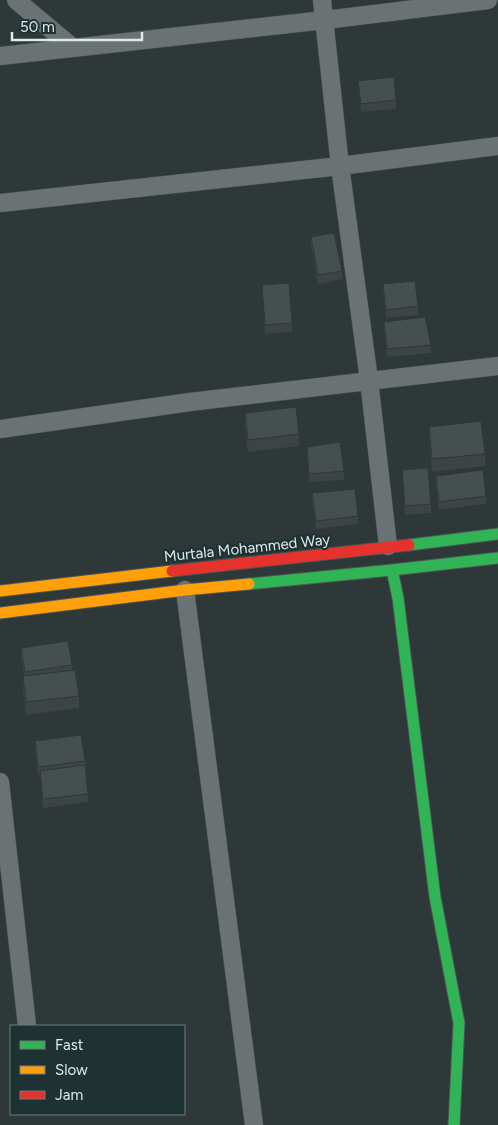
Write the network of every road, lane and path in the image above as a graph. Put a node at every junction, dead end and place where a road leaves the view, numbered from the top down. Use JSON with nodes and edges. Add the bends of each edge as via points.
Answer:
{"nodes":[{"id":1,"x":16,"y":0,"type":"edge"},
{"id":2,"x":322,"y":0,"type":"edge"},
{"id":3,"x":488,"y":0,"type":"edge"},
{"id":4,"x":324,"y":20,"type":"junction"},
{"id":5,"x":72,"y":47,"type":"junction"},
{"id":6,"x":0,"y":56,"type":"edge"},
{"id":7,"x":498,"y":146,"type":"edge"},
{"id":8,"x":340,"y":166,"type":"junction"},
{"id":9,"x":0,"y":203,"type":"edge"},
{"id":10,"x":498,"y":366,"type":"edge"},
{"id":11,"x":369,"y":380,"type":"junction"},
{"id":12,"x":0,"y":429,"type":"edge"},
{"id":13,"x":498,"y":534,"type":"edge"},
{"id":14,"x":388,"y":546,"type":"junction"},
{"id":15,"x":498,"y":558,"type":"edge"},
{"id":16,"x":392,"y":570,"type":"junction"},
{"id":17,"x":185,"y":590,"type":"junction"},
{"id":18,"x":0,"y":591,"type":"edge"},
{"id":19,"x":0,"y":613,"type":"edge"},
{"id":20,"x":0,"y":782,"type":"edge"},
{"id":21,"x":27,"y":1025,"type":"edge"},
{"id":22,"x":254,"y":1125,"type":"edge"},
{"id":23,"x":454,"y":1125,"type":"edge"}],
"edges":[{"from":1,"to":5,"type":"street"},
{"from":2,"to":4,"type":"street"},
{"from":3,"to":4,"type":"street"},
{"from":4,"to":5,"type":"street"},
{"from":4,"to":8,"type":"street"},
{"from":5,"to":6,"type":"street"},
{"from":7,"to":8,"type":"street"},
{"from":8,"to":9,"type":"street"},
{"from":8,"to":11,"type":"street"},
{"from":10,"to":11,"type":"street"},
{"from":11,"to":12,"type":"street"},
{"from":11,"to":14,"type":"street"},
{"from":13,"to":14,"type":"main road","name":"Murtala Mohammed Way"},
{"from":14,"to":18,"type":"main road","name":"Murtala Mohammed Way"},
{"from":15,"to":16,"type":"main road"},
{"from":16,"to":17,"type":"main road"},
{"from":16,"to":23,"type":"main road","via":[[435,898],[459,1023]]},
{"from":17,"to":19,"type":"main road"},
{"from":17,"to":22,"type":"street"},
{"from":20,"to":21,"type":"street"}]}
